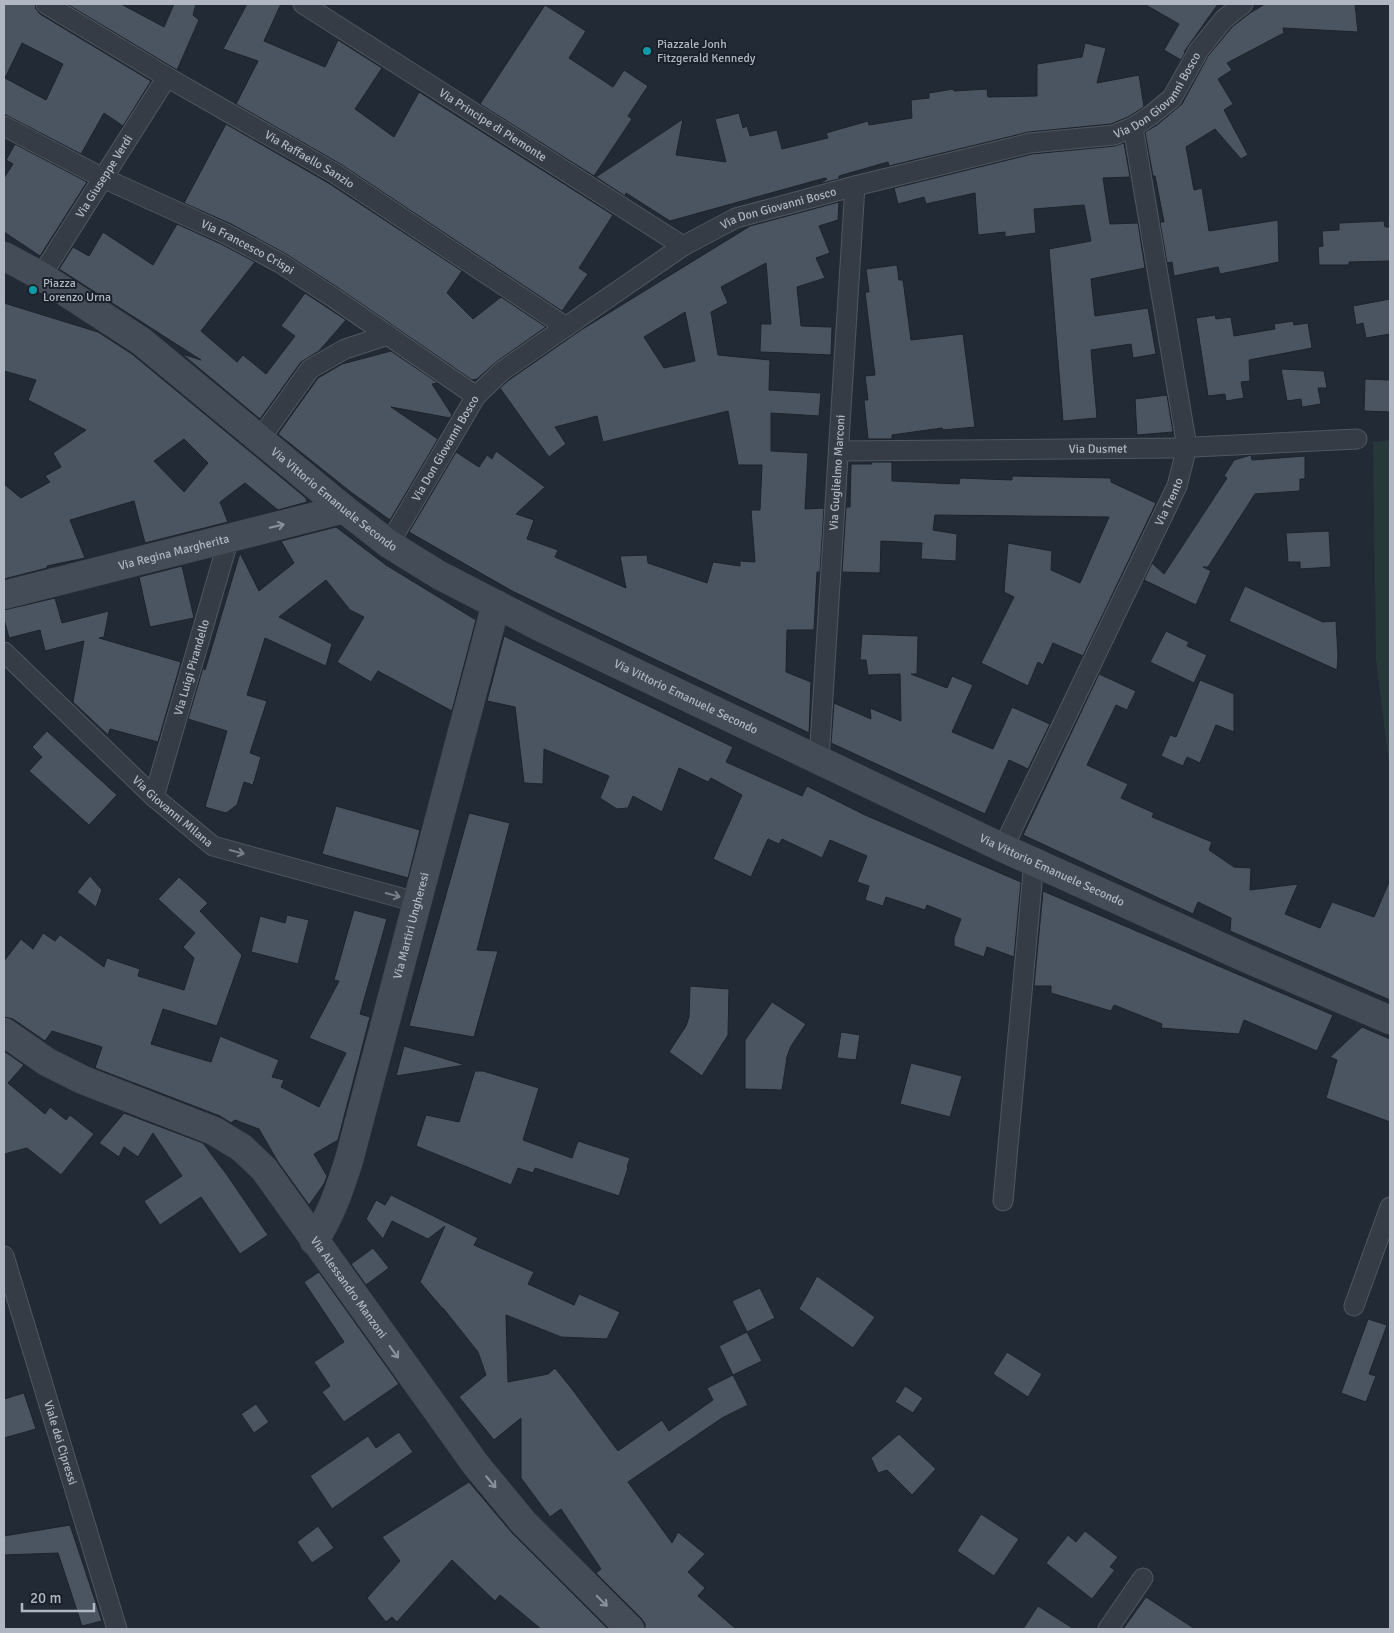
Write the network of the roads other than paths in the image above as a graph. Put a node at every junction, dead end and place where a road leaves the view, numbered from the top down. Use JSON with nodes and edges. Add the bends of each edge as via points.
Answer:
{"nodes":[{"id":1,"x":46,"y":4,"type":"edge"},
{"id":2,"x":303,"y":4,"type":"edge"},
{"id":3,"x":1242,"y":4,"type":"edge"},
{"id":4,"x":167,"y":77,"type":"junction"},
{"id":5,"x":4,"y":126,"type":"edge"},
{"id":6,"x":1133,"y":127,"type":"junction"},
{"id":7,"x":103,"y":178,"type":"junction"},
{"id":8,"x":855,"y":186,"type":"junction"},
{"id":9,"x":683,"y":246,"type":"junction"},
{"id":10,"x":4,"y":256,"type":"edge"},
{"id":11,"x":41,"y":276,"type":"junction"},
{"id":12,"x":566,"y":327,"type":"junction"},
{"id":13,"x":388,"y":335,"type":"junction"},
{"id":14,"x":476,"y":396,"type":"junction"},
{"id":15,"x":260,"y":439,"type":"junction"},
{"id":16,"x":1357,"y":439,"type":"dead end"},
{"id":17,"x":1188,"y":447,"type":"junction"},
{"id":18,"x":838,"y":451,"type":"junction"},
{"id":19,"x":344,"y":509,"type":"junction"},
{"id":20,"x":230,"y":538,"type":"junction"},
{"id":21,"x":389,"y":544,"type":"junction"},
{"id":22,"x":4,"y":595,"type":"edge"},
{"id":23,"x":496,"y":604,"type":"junction"},
{"id":24,"x":4,"y":652,"type":"edge"},
{"id":25,"x":819,"y":760,"type":"junction"},
{"id":26,"x":154,"y":797,"type":"junction"},
{"id":27,"x":1003,"y":848,"type":"junction"},
{"id":28,"x":1034,"y":861,"type":"junction"},
{"id":29,"x":416,"y":902,"type":"junction"},
{"id":30,"x":1390,"y":1020,"type":"edge"},
{"id":31,"x":4,"y":1032,"type":"edge"},
{"id":32,"x":1003,"y":1200,"type":"dead end"},
{"id":33,"x":1390,"y":1207,"type":"edge"},
{"id":34,"x":314,"y":1241,"type":"junction"},
{"id":35,"x":4,"y":1256,"type":"edge"},
{"id":36,"x":1354,"y":1306,"type":"dead end"},
{"id":37,"x":1143,"y":1578,"type":"dead end"},
{"id":38,"x":117,"y":1629,"type":"edge"},
{"id":39,"x":630,"y":1629,"type":"edge"},
{"id":40,"x":1108,"y":1629,"type":"edge"}],
"edges":[{"from":1,"to":4,"type":"street","name":"Via Raffaello Sanzio"},
{"from":2,"to":9,"type":"street","name":"Via Principe di Piemonte"},
{"from":3,"to":6,"type":"street","name":"Via Don Giovanni Bosco","via":[[1224,19],[1199,50],[1172,98]]},
{"from":4,"to":7,"type":"street","name":"Via Giuseppe Verdi"},
{"from":4,"to":12,"type":"street","name":"Via Raffaello Sanzio","via":[[336,174]]},
{"from":5,"to":7,"type":"street","name":"Via Francesco Crispi"},
{"from":6,"to":8,"type":"street","name":"Via Don Giovanni Bosco","via":[[1114,134],[1030,143]]},
{"from":6,"to":17,"type":"street","name":"Via Trento"},
{"from":7,"to":11,"type":"street","name":"Via Giuseppe Verdi"},
{"from":7,"to":13,"type":"street","name":"Via Francesco Crispi","via":[[226,234],[280,263]]},
{"from":8,"to":9,"type":"street","name":"Via Don Giovanni Bosco","via":[[736,218]]},
{"from":8,"to":18,"type":"street","name":"Via Guglielmo Marconi"},
{"from":9,"to":12,"type":"street","name":"Via Don Giovanni Bosco"},
{"from":10,"to":11,"type":"street","name":"Via Vittorio Emanuele Secondo"},
{"from":11,"to":15,"type":"street","name":"Via Vittorio Emanuele Secondo","via":[[141,341]]},
{"from":12,"to":14,"type":"street","name":"Via Don Giovanni Bosco","via":[[502,371]]},
{"from":13,"to":14,"type":"street","name":"Via Francesco Crispi"},
{"from":13,"to":15,"type":"street","via":[[345,349],[310,370]]},
{"from":14,"to":21,"type":"street","name":"Via Don Giovanni Bosco"},
{"from":15,"to":19,"type":"street","name":"Via Vittorio Emanuele Secondo"},
{"from":16,"to":17,"type":"street","name":"Via Dusmet"},
{"from":17,"to":18,"type":"street","name":"Via Dusmet"},
{"from":17,"to":27,"type":"street","name":"Via Trento","via":[[1177,486]]},
{"from":18,"to":25,"type":"street","name":"Via Guglielmo Marconi"},
{"from":20,"to":19,"type":"street","name":"Via Regina Margherita","one_way":true},
{"from":19,"to":21,"type":"street","name":"Via Vittorio Emanuele Secondo"},
{"from":20,"to":22,"type":"street","name":"Via Regina Margherita"},
{"from":20,"to":26,"type":"street","name":"Via Luigi Pirandello"},
{"from":21,"to":23,"type":"street","name":"Via Vittorio Emanuele Secondo","via":[[439,575]]},
{"from":23,"to":25,"type":"street","name":"Via Vittorio Emanuele Secondo"},
{"from":23,"to":29,"type":"street","name":"Via Martiri Ungheresi"},
{"from":24,"to":26,"type":"street","name":"Via Giovanni Milana"},
{"from":25,"to":27,"type":"street","name":"Via Vittorio Emanuele Secondo"},
{"from":26,"to":29,"type":"street","name":"Via Giovanni Milana","one_way":true,"via":[[213,846]]},
{"from":27,"to":28,"type":"street","name":"Via Vittorio Emanuele Secondo"},
{"from":28,"to":30,"type":"street","name":"Via Vittorio Emanuele Secondo"},
{"from":28,"to":32,"type":"street"},
{"from":29,"to":34,"type":"street","name":"Via Martiri Ungheresi","via":[[349,1160],[324,1227]]},
{"from":31,"to":34,"type":"street","name":"Via Alessandro Manzoni","via":[[47,1062],[83,1080],[214,1131],[242,1148],[264,1169]]},
{"from":33,"to":36,"type":"street"},
{"from":34,"to":39,"type":"street","name":"Via Alessandro Manzoni","one_way":true,"via":[[476,1465],[524,1523]]},
{"from":35,"to":38,"type":"street","name":"Viale dei Cipressi"},
{"from":37,"to":40,"type":"street"}]}
